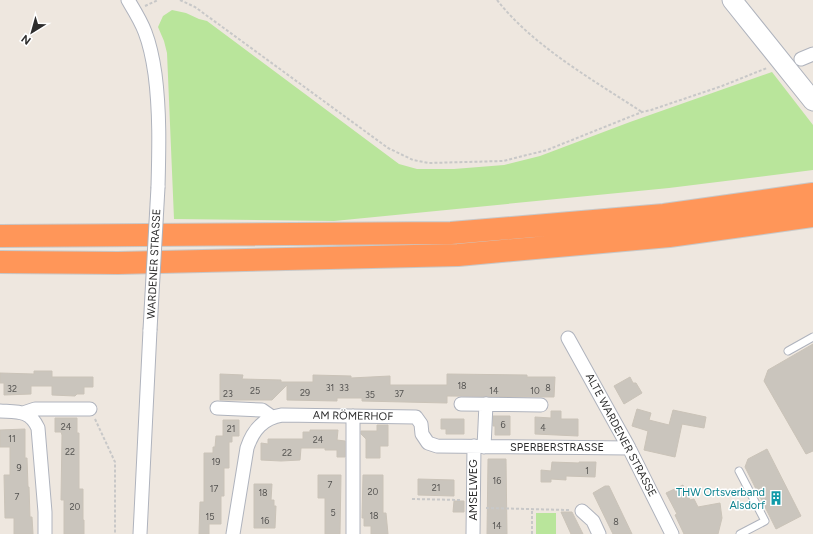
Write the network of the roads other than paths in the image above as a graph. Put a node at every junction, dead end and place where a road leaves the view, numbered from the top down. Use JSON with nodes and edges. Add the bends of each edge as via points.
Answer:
{"nodes":[{"id":1,"x":128,"y":0,"type":"edge"},
{"id":2,"x":732,"y":0,"type":"edge"},
{"id":3,"x":813,"y":101,"type":"edge"},
{"id":4,"x":813,"y":194,"type":"edge"},
{"id":5,"x":813,"y":216,"type":"edge"},
{"id":6,"x":0,"y":236,"type":"edge"},
{"id":7,"x":0,"y":262,"type":"edge"},
{"id":8,"x":813,"y":337,"type":"edge"},
{"id":9,"x":568,"y":338,"type":"dead end"},
{"id":10,"x":788,"y":351,"type":"dead end"},
{"id":11,"x":461,"y":404,"type":"dead end"},
{"id":12,"x":486,"y":404,"type":"junction"},
{"id":13,"x":542,"y":404,"type":"dead end"},
{"id":14,"x":217,"y":408,"type":"dead end"},
{"id":15,"x":90,"y":409,"type":"road end"},
{"id":16,"x":0,"y":411,"type":"edge"},
{"id":17,"x":23,"y":413,"type":"junction"},
{"id":18,"x":353,"y":416,"type":"junction"},
{"id":19,"x":272,"y":417,"type":"junction"},
{"id":20,"x":422,"y":434,"type":"joint"},
{"id":21,"x":479,"y":446,"type":"junction"},
{"id":22,"x":629,"y":448,"type":"junction"},
{"id":23,"x":739,"y":471,"type":"dead end"},
{"id":24,"x":582,"y":511,"type":"road end"},
{"id":25,"x":45,"y":534,"type":"edge"},
{"id":26,"x":140,"y":534,"type":"edge"},
{"id":27,"x":234,"y":534,"type":"edge"},
{"id":28,"x":353,"y":534,"type":"edge"},
{"id":29,"x":473,"y":534,"type":"edge"},
{"id":30,"x":599,"y":534,"type":"edge"},
{"id":31,"x":672,"y":534,"type":"edge"},
{"id":32,"x":740,"y":534,"type":"edge"}],
"edges":[{"from":1,"to":26,"type":"street","name":"WARDENER STRASSE","bridge":true,"via":[[146,33],[153,61],[159,121],[158,187]]},
{"from":2,"to":3,"type":"street"},
{"from":4,"to":6,"type":"highway","via":[[664,215],[451,234]]},
{"from":5,"to":7,"type":"highway","via":[[669,236],[458,255],[118,263]]},
{"from":8,"to":10,"type":"lane"},
{"from":9,"to":22,"type":"street","name":"ALTE WARDENER STRASSE"},
{"from":11,"to":12,"type":"street"},
{"from":12,"to":13,"type":"street"},
{"from":12,"to":21,"type":"street"},
{"from":14,"to":19,"type":"street","name":"AM RÖMERHOF","via":[[262,410]]},
{"from":15,"to":17,"type":"street","via":[[35,409]]},
{"from":16,"to":17,"type":"street"},
{"from":17,"to":25,"type":"street","via":[[35,421],[38,428]]},
{"from":18,"to":19,"type":"street","name":"AM RÖMERHOF"},
{"from":18,"to":20,"type":"street","name":"AM RÖMERHOF","via":[[416,417],[421,424]]},
{"from":18,"to":28,"type":"street"},
{"from":19,"to":27,"type":"street","via":[[252,435],[247,448]]},
{"from":20,"to":21,"type":"street","name":"SPERBERSTRASSE","via":[[428,443],[437,446]]},
{"from":21,"to":22,"type":"street","name":"SPERBERSTRASSE"},
{"from":21,"to":29,"type":"street","name":"AMSELWEG"},
{"from":22,"to":31,"type":"street","name":"ALTE WARDENER STRASSE"},
{"from":23,"to":32,"type":"lane","via":[[765,521]]},
{"from":24,"to":30,"type":"street","via":[[593,521]]}]}
